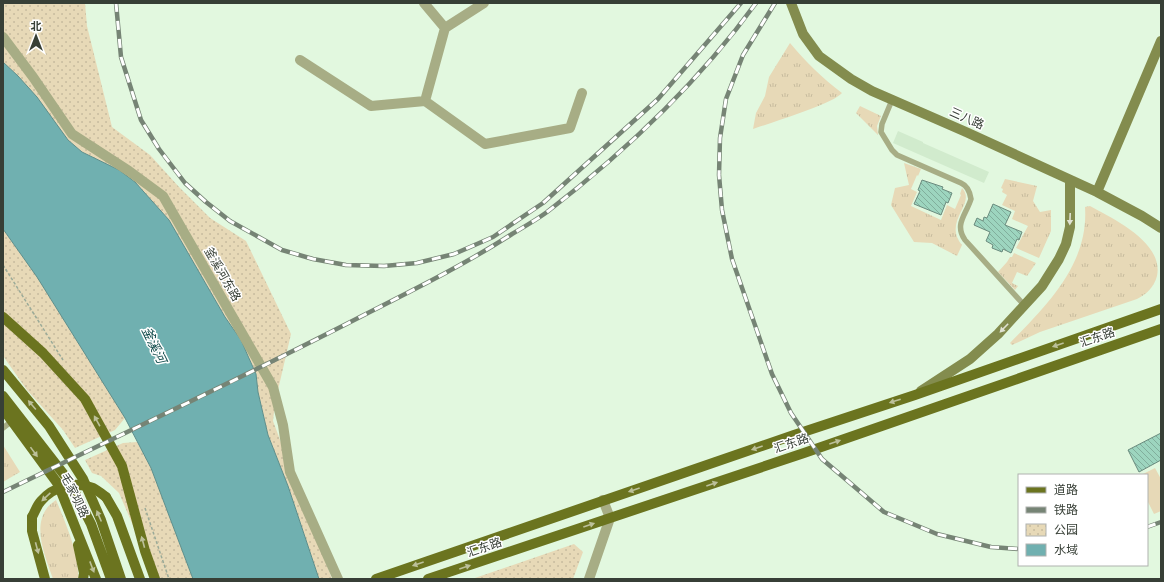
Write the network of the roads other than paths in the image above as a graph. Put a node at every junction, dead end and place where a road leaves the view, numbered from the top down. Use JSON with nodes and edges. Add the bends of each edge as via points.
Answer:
{"nodes":[{"id":1,"x":424,"y":3,"type":"edge"},
{"id":2,"x":484,"y":3,"type":"edge"},
{"id":3,"x":791,"y":3,"type":"edge"},
{"id":4,"x":445,"y":28,"type":"junction"},
{"id":5,"x":3,"y":37,"type":"edge"},
{"id":6,"x":1161,"y":41,"type":"edge"},
{"id":7,"x":300,"y":60,"type":"dead end"},
{"id":8,"x":582,"y":93,"type":"dead end"},
{"id":9,"x":892,"y":100,"type":"junction"},
{"id":10,"x":425,"y":101,"type":"junction"},
{"id":11,"x":1070,"y":180,"type":"junction"},
{"id":12,"x":1097,"y":192,"type":"junction"},
{"id":13,"x":1161,"y":228,"type":"edge"},
{"id":14,"x":1161,"y":303,"type":"edge"},
{"id":15,"x":1025,"y":306,"type":"junction"},
{"id":16,"x":1158,"y":310,"type":"edge"},
{"id":17,"x":3,"y":317,"type":"edge"},
{"id":18,"x":1161,"y":329,"type":"edge"},
{"id":19,"x":3,"y":370,"type":"edge"},
{"id":20,"x":915,"y":395,"type":"junction"},
{"id":21,"x":3,"y":396,"type":"edge"},
{"id":22,"x":3,"y":409,"type":"edge"},
{"id":23,"x":12,"y":421,"type":"junction"},
{"id":24,"x":3,"y":428,"type":"edge"},
{"id":25,"x":58,"y":484,"type":"junction"},
{"id":26,"x":603,"y":500,"type":"junction"},
{"id":27,"x":610,"y":518,"type":"junction"},
{"id":28,"x":45,"y":579,"type":"edge"},
{"id":29,"x":83,"y":579,"type":"edge"},
{"id":30,"x":96,"y":579,"type":"edge"},
{"id":31,"x":111,"y":579,"type":"edge"},
{"id":32,"x":121,"y":579,"type":"edge"},
{"id":33,"x":140,"y":579,"type":"edge"},
{"id":34,"x":155,"y":579,"type":"edge"},
{"id":35,"x":338,"y":579,"type":"edge"},
{"id":36,"x":376,"y":579,"type":"edge"},
{"id":37,"x":428,"y":579,"type":"edge"},
{"id":38,"x":589,"y":579,"type":"edge"}],
"edges":[{"from":1,"to":4,"type":"street"},
{"from":2,"to":4,"type":"street"},
{"from":3,"to":9,"type":"main road","name":"三八路","via":[[803,34],[819,56],[850,80]]},
{"from":4,"to":10,"type":"street"},
{"from":5,"to":35,"type":"street","name":"釜溪河东路","via":[[72,134],[163,196],[273,387],[283,425],[290,472]]},
{"from":6,"to":12,"type":"main road"},
{"from":7,"to":10,"type":"street","via":[[371,106]]},
{"from":8,"to":10,"type":"street","via":[[570,128],[485,144]]},
{"from":9,"to":11,"type":"main road","name":"三八路"},
{"from":9,"to":15,"type":"lane","via":[[881,129],[890,148],[897,155],[968,188],[971,199],[960,224],[961,234]]},
{"from":11,"to":12,"type":"main road","name":"三八路"},
{"from":11,"to":15,"type":"main road","one_way":true,"via":[[1070,227],[1066,244],[1042,286]]},
{"from":12,"to":13,"type":"main road","name":"三八路"},
{"from":14,"to":16,"type":"main road"},
{"from":15,"to":20,"type":"main road","one_way":true,"via":[[970,359]]},
{"from":16,"to":20,"type":"main road","name":"汇东路","one_way":true},
{"from":34,"to":17,"type":"main road","one_way":true,"via":[[145,552],[122,466],[85,399],[43,353]]},
{"from":27,"to":18,"type":"main road","name":"汇东路","one_way":true},
{"from":32,"to":19,"type":"main road","one_way":true,"via":[[101,520],[83,479],[49,426]]},
{"from":20,"to":26,"type":"main road","name":"汇东路","one_way":true},
{"from":21,"to":31,"type":"main road","name":"毛家坝路","via":[[68,481],[90,524]]},
{"from":22,"to":23,"type":"main road","name":"毛家坝路"},
{"from":23,"to":24,"type":"lane"},
{"from":23,"to":25,"type":"main road","name":"毛家坝路","one_way":true},
{"from":25,"to":29,"type":"main road","via":[[79,547]]},
{"from":25,"to":30,"type":"main road","name":"毛家坝路","one_way":true},
{"from":26,"to":27,"type":"street"},
{"from":26,"to":36,"type":"main road","name":"汇东路","one_way":true},
{"from":37,"to":27,"type":"main road","name":"汇东路","one_way":true},
{"from":27,"to":38,"type":"street"},
{"from":33,"to":28,"type":"main road","one_way":true,"bridge":true,"via":[[117,516],[106,497],[94,488],[80,484],[64,485],[52,491],[41,502],[32,517],[32,531]]}]}
